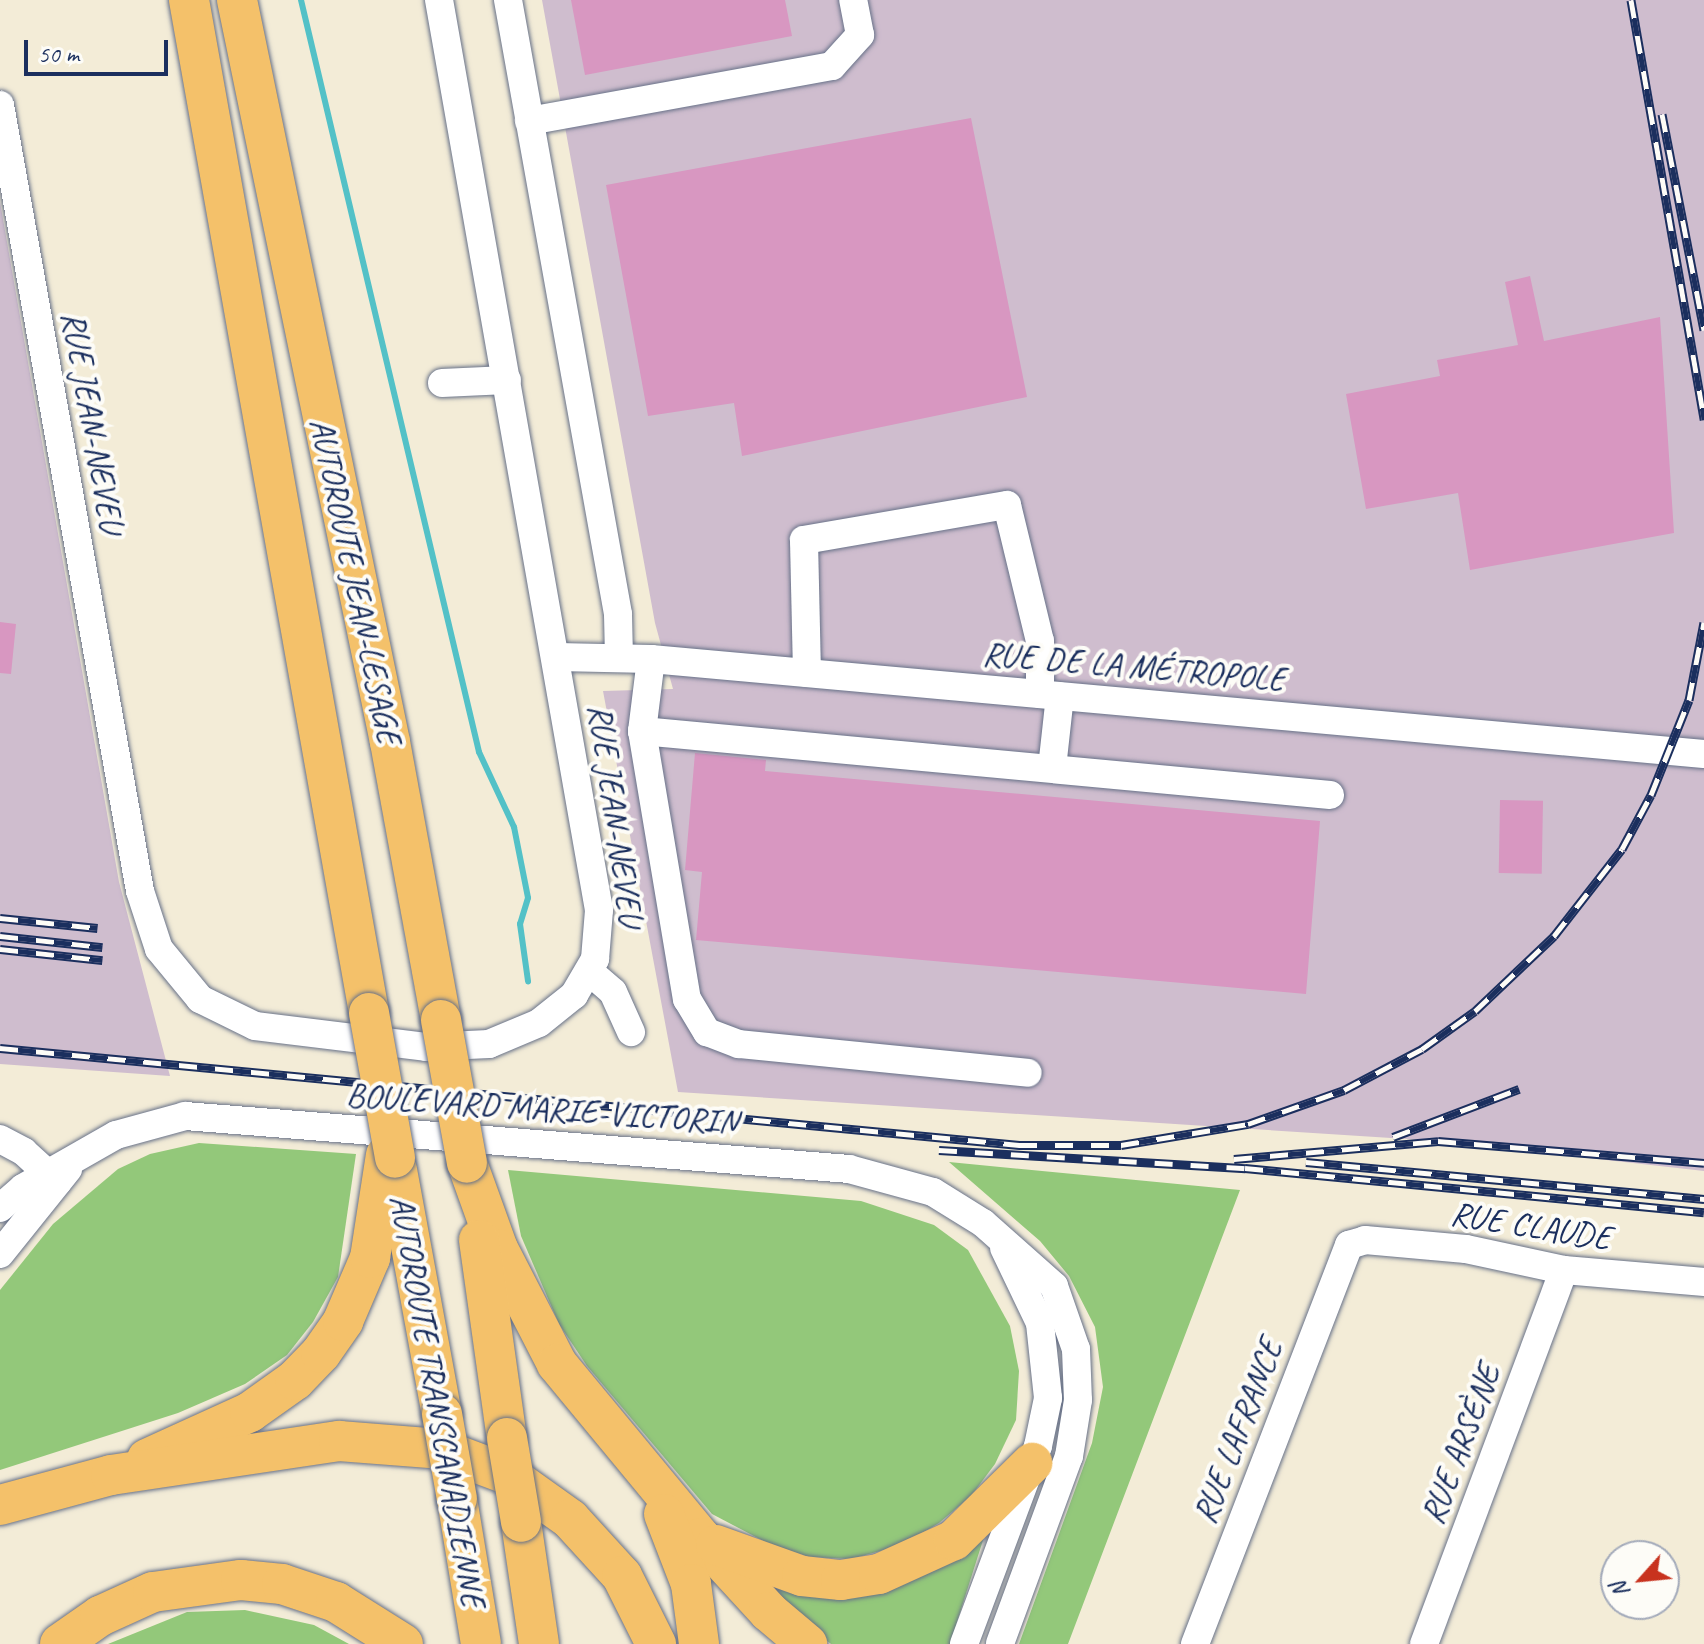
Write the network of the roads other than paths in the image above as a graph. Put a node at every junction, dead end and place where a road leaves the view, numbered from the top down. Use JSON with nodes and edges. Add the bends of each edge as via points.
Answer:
{"nodes":[{"id":1,"x":189,"y":0,"type":"edge"},
{"id":2,"x":237,"y":0,"type":"edge"},
{"id":3,"x":439,"y":0,"type":"edge"},
{"id":4,"x":508,"y":0,"type":"edge"},
{"id":5,"x":853,"y":0,"type":"edge"},
{"id":6,"x":0,"y":105,"type":"edge"},
{"id":7,"x":529,"y":121,"type":"junction"},
{"id":8,"x":507,"y":380,"type":"junction"},
{"id":9,"x":442,"y":383,"type":"dead end"},
{"id":10,"x":557,"y":657,"type":"junction"},
{"id":11,"x":619,"y":657,"type":"junction"},
{"id":12,"x":651,"y":659,"type":"junction"},
{"id":13,"x":807,"y":673,"type":"junction"},
{"id":14,"x":1050,"y":695,"type":"junction"},
{"id":15,"x":642,"y":731,"type":"junction"},
{"id":16,"x":1704,"y":754,"type":"edge"},
{"id":17,"x":1052,"y":768,"type":"junction"},
{"id":18,"x":1330,"y":795,"type":"dead end"},
{"id":19,"x":590,"y":972,"type":"junction"},
{"id":20,"x":631,"y":1032,"type":"dead end"},
{"id":21,"x":1028,"y":1073,"type":"dead end"},
{"id":22,"x":0,"y":1139,"type":"edge"},
{"id":23,"x":390,"y":1146,"type":"junction"},
{"id":24,"x":467,"y":1163,"type":"junction"},
{"id":25,"x":53,"y":1178,"type":"junction"},
{"id":26,"x":0,"y":1208,"type":"edge"},
{"id":27,"x":996,"y":1234,"type":"junction"},
{"id":28,"x":1349,"y":1245,"type":"joint"},
{"id":29,"x":0,"y":1254,"type":"edge"},
{"id":30,"x":1564,"y":1270,"type":"junction"},
{"id":31,"x":1704,"y":1282,"type":"edge"},
{"id":32,"x":621,"y":1442,"type":"junction"},
{"id":33,"x":1032,"y":1463,"type":"junction"},
{"id":34,"x":111,"y":1475,"type":"junction"},
{"id":35,"x":0,"y":1505,"type":"edge"},
{"id":36,"x":701,"y":1538,"type":"junction"},
{"id":37,"x":60,"y":1644,"type":"edge"},
{"id":38,"x":403,"y":1644,"type":"edge"},
{"id":39,"x":481,"y":1644,"type":"edge"},
{"id":40,"x":539,"y":1644,"type":"edge"},
{"id":41,"x":656,"y":1644,"type":"edge"},
{"id":42,"x":699,"y":1644,"type":"edge"},
{"id":43,"x":807,"y":1644,"type":"edge"},
{"id":44,"x":964,"y":1644,"type":"edge"},
{"id":45,"x":1000,"y":1644,"type":"edge"},
{"id":46,"x":1195,"y":1644,"type":"edge"},
{"id":47,"x":1424,"y":1644,"type":"edge"}],
"edges":[{"from":1,"to":23,"type":"highway","name":"AUTOROUTE JEAN-LESAGE","bridge":true},
{"from":2,"to":24,"type":"highway","name":"AUTOROUTE JEAN-LESAGE","bridge":true,"via":[[392,755]]},
{"from":3,"to":8,"type":"street","name":"RUE JEAN-NEVEU"},
{"from":4,"to":7,"type":"street","name":"RUE JEAN-NEVEU"},
{"from":5,"to":7,"type":"street","via":[[860,35],[832,66]]},
{"from":6,"to":19,"type":"street","name":"RUE JEAN-NEVEU","via":[[140,891],[166,961],[200,999],[244,1023],[293,1034],[426,1047],[481,1046],[520,1033],[563,1005]]},
{"from":7,"to":11,"type":"street","name":"RUE JEAN-NEVEU","via":[[618,614]]},
{"from":8,"to":9,"type":"street"},
{"from":8,"to":10,"type":"street","name":"RUE JEAN-NEVEU"},
{"from":10,"to":11,"type":"street","name":"RUE DE LA MÉTROPOLE"},
{"from":10,"to":19,"type":"street","name":"RUE JEAN-NEVEU","via":[[597,888],[599,934]]},
{"from":11,"to":12,"type":"street","name":"RUE DE LA MÉTROPOLE"},
{"from":12,"to":13,"type":"street","name":"RUE DE LA MÉTROPOLE"},
{"from":12,"to":15,"type":"street"},
{"from":13,"to":14,"type":"street","name":"RUE DE LA MÉTROPOLE"},
{"from":13,"to":14,"type":"street","via":[[804,540],[1007,505]]},
{"from":14,"to":16,"type":"street","name":"RUE DE LA MÉTROPOLE"},
{"from":14,"to":17,"type":"street"},
{"from":15,"to":17,"type":"street"},
{"from":15,"to":21,"type":"street","via":[[687,999],[707,1032],[739,1044]]},
{"from":17,"to":18,"type":"street"},
{"from":19,"to":20,"type":"street","via":[[613,992]]},
{"from":22,"to":25,"type":"street"},
{"from":23,"to":34,"type":"highway","via":[[370,1258],[343,1321],[321,1353],[295,1380],[250,1412]]},
{"from":23,"to":39,"type":"highway","name":"AUTOROUTE TRANSCANADIENNE","bridge":true},
{"from":24,"to":32,"type":"highway","via":[[536,1331]]},
{"from":24,"to":40,"type":"highway","name":"AUTOROUTE TRANSCANADIENNE","bridge":true},
{"from":25,"to":26,"type":"street","name":"BOULEVARD MARIE-VICTORIN"},
{"from":25,"to":27,"type":"street","name":"BOULEVARD MARIE-VICTORIN","via":[[130,1129],[185,1116],[480,1143],[651,1151],[884,1175],[946,1198]]},
{"from":25,"to":29,"type":"street","name":"BOULEVARD MARIE-VICTORIN"},
{"from":27,"to":33,"type":"street","name":"BOULEVARD MARIE-VICTORIN","via":[[1035,1309],[1046,1349],[1048,1398]]},
{"from":27,"to":45,"type":"street","name":"BOULEVARD MARIE-VICTORIN","via":[[1054,1286],[1072,1331],[1079,1384],[1069,1456]]},
{"from":28,"to":30,"type":"street","name":"RUE CLAUDE","via":[[1365,1240],[1466,1249]]},
{"from":28,"to":46,"type":"street","name":"RUE LAFRANCE"},
{"from":30,"to":31,"type":"street","name":"RUE CLAUDE"},
{"from":30,"to":47,"type":"street","name":"RUE ARSÈNE"},
{"from":32,"to":36,"type":"highway"},
{"from":32,"to":42,"type":"highway","via":[[681,1548]]},
{"from":33,"to":36,"type":"highway","via":[[954,1540],[879,1574],[841,1580],[802,1576]]},
{"from":33,"to":44,"type":"street","name":"BOULEVARD MARIE-VICTORIN"},
{"from":34,"to":35,"type":"highway"},
{"from":34,"to":41,"type":"highway","via":[[339,1441],[397,1442],[459,1454],[522,1483],[585,1532],[630,1588]]},
{"from":36,"to":43,"type":"highway","via":[[769,1612]]},
{"from":37,"to":38,"type":"highway","via":[[143,1595],[175,1586],[241,1580],[282,1584],[336,1602]]}]}
